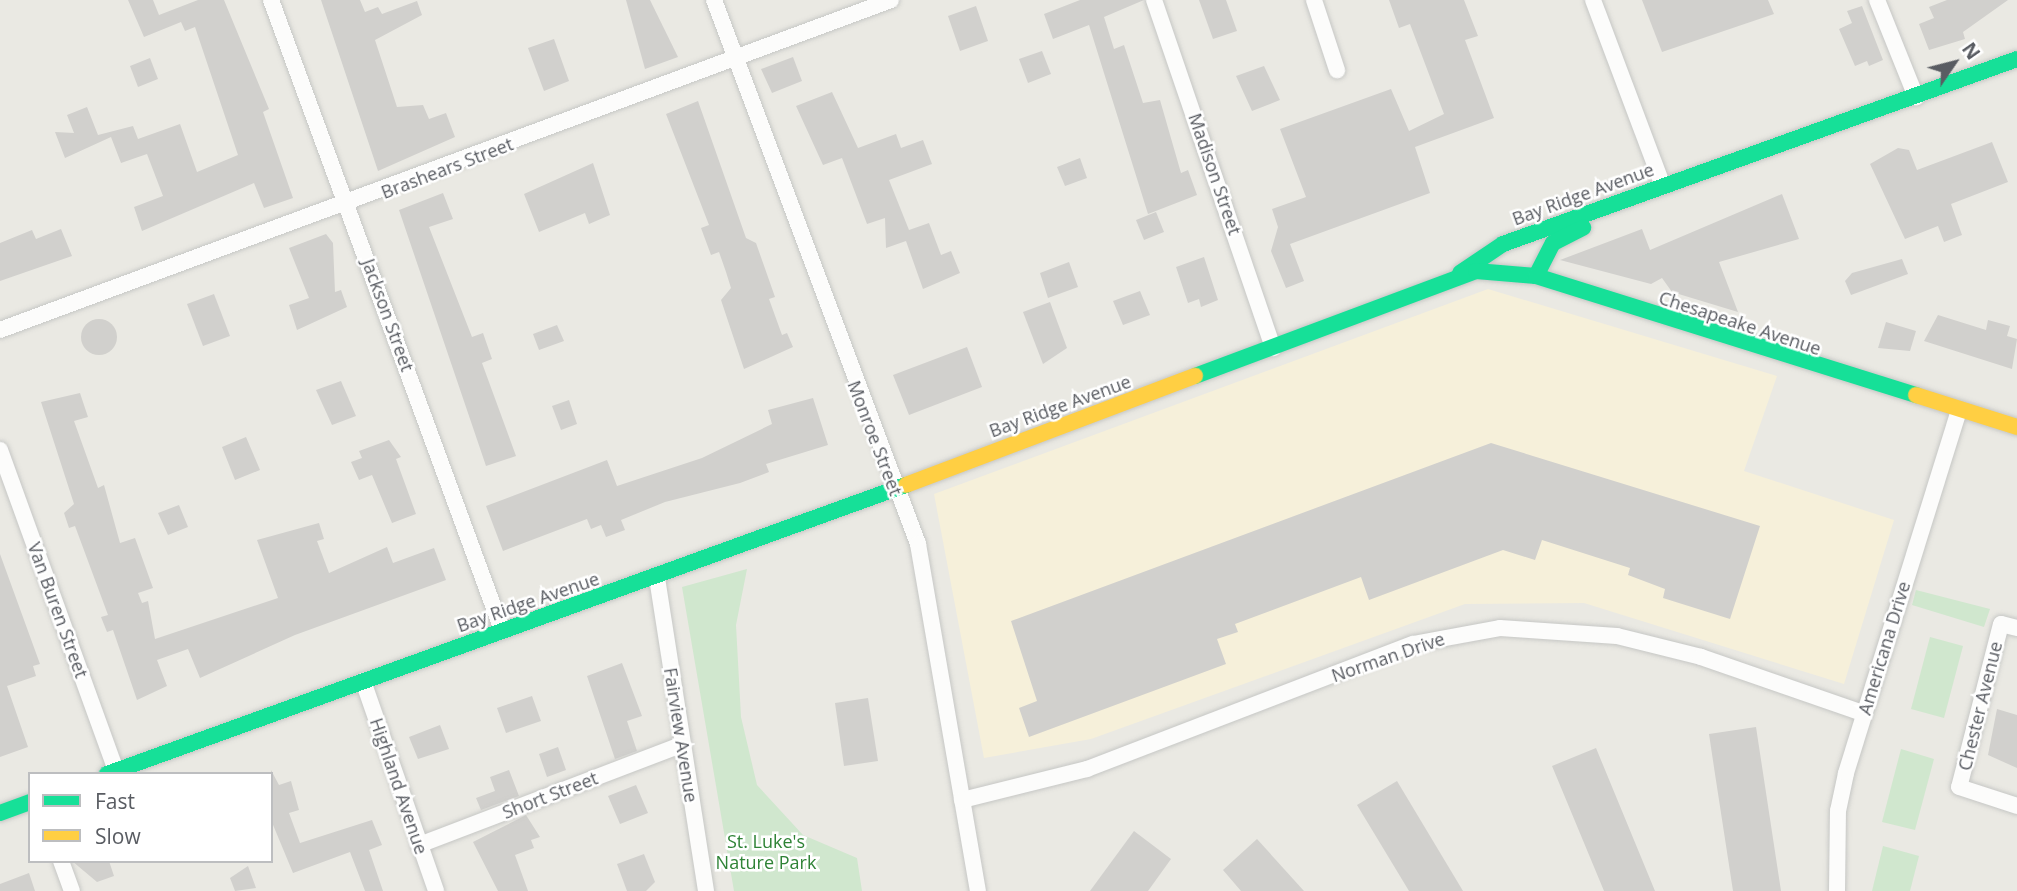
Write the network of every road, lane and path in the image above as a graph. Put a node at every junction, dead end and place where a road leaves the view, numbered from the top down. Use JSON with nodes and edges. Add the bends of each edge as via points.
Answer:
{"nodes":[{"id":1,"x":271,"y":0,"type":"edge"},
{"id":2,"x":714,"y":0,"type":"edge"},
{"id":3,"x":891,"y":0,"type":"edge"},
{"id":4,"x":1154,"y":0,"type":"edge"},
{"id":5,"x":1314,"y":0,"type":"edge"},
{"id":6,"x":1594,"y":0,"type":"edge"},
{"id":7,"x":1877,"y":0,"type":"edge"},
{"id":8,"x":2017,"y":59,"type":"edge"},
{"id":9,"x":735,"y":60,"type":"junction"},
{"id":10,"x":1337,"y":70,"type":"dead end"},
{"id":11,"x":1916,"y":97,"type":"junction"},
{"id":12,"x":1663,"y":186,"type":"junction"},
{"id":13,"x":348,"y":205,"type":"junction"},
{"id":14,"x":1607,"y":205,"type":"junction"},
{"id":15,"x":1536,"y":276,"type":"junction"},
{"id":16,"x":1452,"y":281,"type":"junction"},
{"id":17,"x":0,"y":330,"type":"edge"},
{"id":18,"x":1273,"y":348,"type":"junction"},
{"id":19,"x":1959,"y":410,"type":"junction"},
{"id":20,"x":2017,"y":427,"type":"edge"},
{"id":21,"x":0,"y":450,"type":"edge"},
{"id":22,"x":892,"y":488,"type":"junction"},
{"id":23,"x":657,"y":578,"type":"junction"},
{"id":24,"x":2017,"y":628,"type":"edge"},
{"id":25,"x":502,"y":631,"type":"junction"},
{"id":26,"x":363,"y":681,"type":"junction"},
{"id":27,"x":1863,"y":713,"type":"junction"},
{"id":28,"x":681,"y":745,"type":"junction"},
{"id":29,"x":111,"y":772,"type":"edge"},
{"id":30,"x":962,"y":800,"type":"junction"},
{"id":31,"x":28,"y":803,"type":"edge"},
{"id":32,"x":2017,"y":806,"type":"edge"},
{"id":33,"x":0,"y":813,"type":"edge"},
{"id":34,"x":419,"y":845,"type":"junction"},
{"id":35,"x":62,"y":863,"type":"edge"},
{"id":36,"x":72,"y":891,"type":"edge"},
{"id":37,"x":436,"y":891,"type":"edge"},
{"id":38,"x":706,"y":891,"type":"edge"},
{"id":39,"x":978,"y":891,"type":"edge"},
{"id":40,"x":1838,"y":891,"type":"edge"}],
"edges":[{"from":1,"to":13,"type":"street","name":"Jackson Street"},
{"from":2,"to":9,"type":"street","name":"Monroe Street"},
{"from":3,"to":9,"type":"street","name":"Brashears Street"},
{"from":4,"to":18,"type":"street","name":"Madison Street"},
{"from":5,"to":10,"type":"street"},
{"from":6,"to":12,"type":"street"},
{"from":7,"to":11,"type":"street"},
{"from":8,"to":11,"type":"main road","name":"Bay Ridge Avenue"},
{"from":9,"to":13,"type":"street","name":"Brashears Street"},
{"from":9,"to":22,"type":"street","name":"Monroe Street"},
{"from":11,"to":12,"type":"main road","name":"Bay Ridge Avenue"},
{"from":12,"to":14,"type":"main road","name":"Bay Ridge Avenue"},
{"from":13,"to":17,"type":"street","name":"Brashears Street"},
{"from":13,"to":25,"type":"street","name":"Jackson Street"},
{"from":14,"to":15,"type":"main road","via":[[1592,223],[1553,243]]},
{"from":14,"to":16,"type":"main road","name":"Bay Ridge Avenue","via":[[1500,245]]},
{"from":15,"to":16,"type":"main road","name":"Chesapeake Avenue","via":[[1476,271]]},
{"from":15,"to":19,"type":"main road","name":"Chesapeake Avenue"},
{"from":16,"to":18,"type":"main road","name":"Bay Ridge Avenue"},
{"from":18,"to":22,"type":"main road","name":"Bay Ridge Avenue"},
{"from":19,"to":20,"type":"main road","name":"Chesapeake Avenue"},
{"from":19,"to":27,"type":"street","name":"Americana Drive"},
{"from":21,"to":29,"type":"street","name":"Van Buren Street"},
{"from":22,"to":23,"type":"main road","name":"Bay Ridge Avenue"},
{"from":22,"to":30,"type":"street","name":"Monroe Street","via":[[929,583]]},
{"from":23,"to":25,"type":"main road","name":"Bay Ridge Avenue"},
{"from":23,"to":28,"type":"street","name":"Fairview Avenue"},
{"from":24,"to":32,"type":"street","name":"Chester Avenue","via":[[2001,624],[1959,787]]},
{"from":25,"to":26,"type":"main road","name":"Bay Ridge Avenue"},
{"from":26,"to":29,"type":"main road","name":"Bay Ridge Avenue"},
{"from":26,"to":34,"type":"street","name":"Highland Avenue"},
{"from":27,"to":30,"type":"street","name":"Norman Drive","via":[[1700,657],[1617,636],[1500,628],[1422,642],[1087,769]]},
{"from":27,"to":40,"type":"street","name":"Americana Drive","via":[[1838,811]]},
{"from":28,"to":34,"type":"street","name":"Short Street"},
{"from":28,"to":38,"type":"street","name":"Fairview Avenue"},
{"from":30,"to":39,"type":"street","name":"Monroe Street"},
{"from":31,"to":33,"type":"main road"},
{"from":34,"to":37,"type":"street","name":"Highland Avenue"},
{"from":35,"to":36,"type":"street"}]}
